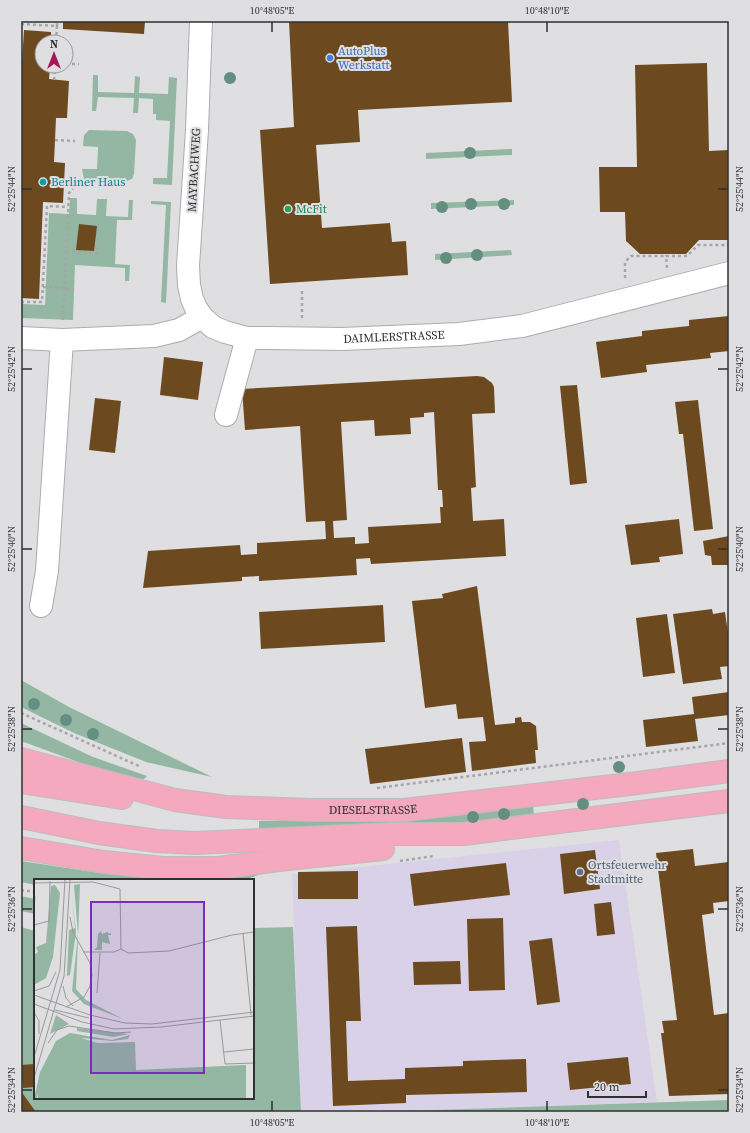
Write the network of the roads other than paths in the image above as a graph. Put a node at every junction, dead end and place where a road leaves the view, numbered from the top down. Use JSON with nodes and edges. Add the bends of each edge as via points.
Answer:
{"nodes":[{"id":1,"x":201,"y":21,"type":"edge"},
{"id":2,"x":729,"y":273,"type":"edge"},
{"id":3,"x":202,"y":317,"type":"junction"},
{"id":4,"x":21,"y":338,"type":"edge"},
{"id":5,"x":247,"y":338,"type":"junction"},
{"id":6,"x":62,"y":340,"type":"junction"},
{"id":7,"x":226,"y":415,"type":"dead end"},
{"id":8,"x":41,"y":606,"type":"dead end"},
{"id":9,"x":21,"y":759,"type":"edge"},
{"id":10,"x":729,"y":771,"type":"edge"},
{"id":11,"x":21,"y":782,"type":"edge"},
{"id":12,"x":175,"y":800,"type":"junction"},
{"id":13,"x":729,"y":801,"type":"edge"},
{"id":14,"x":21,"y":817,"type":"edge"},
{"id":15,"x":464,"y":834,"type":"junction"},
{"id":16,"x":21,"y":848,"type":"edge"}],
"edges":[{"from":1,"to":3,"type":"street","name":"MAYBACHWEG","via":[[188,272],[192,299]]},
{"from":2,"to":5,"type":"street","name":"DAIMLERSTRASSE","via":[[522,326],[486,331],[342,339]]},
{"from":3,"to":5,"type":"street","name":"DAIMLERSTRASSE","via":[[213,327]]},
{"from":3,"to":6,"type":"street","via":[[179,330],[154,336]]},
{"from":4,"to":6,"type":"street"},
{"from":5,"to":7,"type":"street"},
{"from":6,"to":8,"type":"street","via":[[47,571]]},
{"from":9,"to":12,"type":"main road","name":"DIESELSTRASSE"},
{"from":10,"to":12,"type":"main road","name":"DIESELSTRASSE","via":[[404,810],[226,807]]},
{"from":11,"to":12,"type":"main road","via":[[116,798]]},
{"from":13,"to":15,"type":"main road"},
{"from":14,"to":15,"type":"main road","via":[[99,833],[194,843],[391,834]]},
{"from":15,"to":16,"type":"main road","via":[[393,848],[218,868],[163,868],[104,862]]}]}
